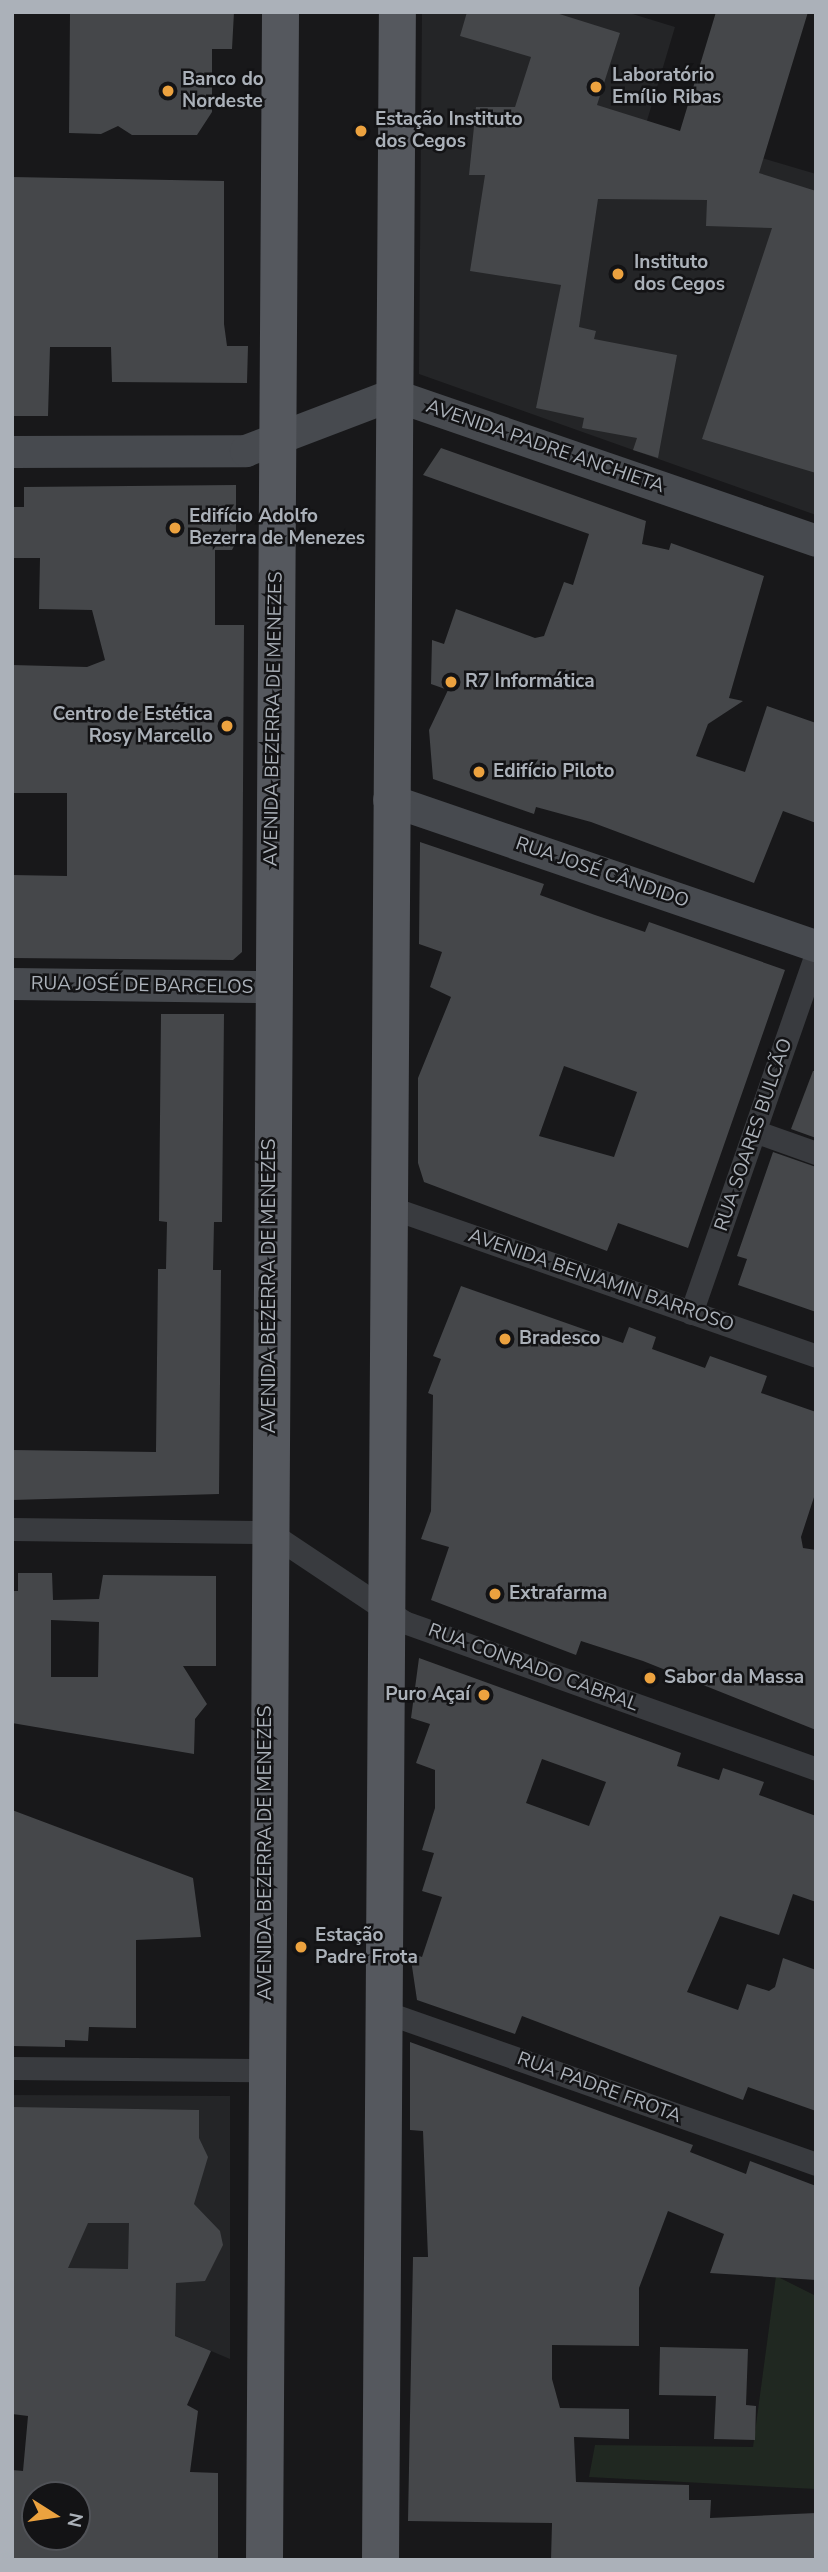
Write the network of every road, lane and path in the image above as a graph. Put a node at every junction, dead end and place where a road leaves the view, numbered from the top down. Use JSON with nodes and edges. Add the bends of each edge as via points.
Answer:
{"nodes":[{"id":1,"x":279,"y":12,"type":"edge"},
{"id":2,"x":397,"y":12,"type":"edge"},
{"id":3,"x":393,"y":395,"type":"junction"},
{"id":4,"x":276,"y":439,"type":"junction"},
{"id":5,"x":12,"y":452,"type":"edge"},
{"id":6,"x":816,"y":541,"type":"edge"},
{"id":7,"x":389,"y":800,"type":"junction"},
{"id":8,"x":816,"y":946,"type":"edge"},
{"id":9,"x":816,"y":955,"type":"edge"},
{"id":10,"x":12,"y":984,"type":"edge"},
{"id":11,"x":272,"y":987,"type":"junction"},
{"id":12,"x":757,"y":1132,"type":"junction"},
{"id":13,"x":816,"y":1153,"type":"edge"},
{"id":14,"x":386,"y":1206,"type":"junction"},
{"id":15,"x":691,"y":1314,"type":"junction"},
{"id":16,"x":816,"y":1356,"type":"edge"},
{"id":17,"x":12,"y":1529,"type":"edge"},
{"id":18,"x":269,"y":1532,"type":"junction"},
{"id":19,"x":384,"y":1609,"type":"junction"},
{"id":20,"x":816,"y":1769,"type":"edge"},
{"id":21,"x":382,"y":2011,"type":"junction"},
{"id":22,"x":12,"y":2068,"type":"edge"},
{"id":23,"x":265,"y":2070,"type":"junction"},
{"id":24,"x":816,"y":2164,"type":"edge"},
{"id":25,"x":264,"y":2560,"type":"edge"},
{"id":26,"x":380,"y":2560,"type":"edge"}],
"edges":[{"from":1,"to":4,"type":"main road","name":"AVENIDA BEZERRA DE MENEZES"},
{"from":2,"to":3,"type":"main road"},
{"from":3,"to":4,"type":"street"},
{"from":3,"to":6,"type":"street","name":"AVENIDA PADRE ANCHIETA"},
{"from":3,"to":7,"type":"main road"},
{"from":4,"to":5,"type":"street","via":[[246,451]]},
{"from":4,"to":11,"type":"main road","name":"AVENIDA BEZERRA DE MENEZES"},
{"from":7,"to":8,"type":"street","name":"RUA JOSÉ CÂNDIDO"},
{"from":7,"to":14,"type":"main road"},
{"from":9,"to":12,"type":"street","name":"RUA SOARES BULCÃO"},
{"from":10,"to":11,"type":"street","name":"RUA JOSÉ DE BARCELOS"},
{"from":11,"to":18,"type":"main road","name":"AVENIDA BEZERRA DE MENEZES"},
{"from":12,"to":13,"type":"street"},
{"from":12,"to":15,"type":"street","name":"RUA SOARES BULCÃO"},
{"from":14,"to":15,"type":"street","name":"AVENIDA BENJAMIN BARROSO"},
{"from":14,"to":19,"type":"main road"},
{"from":15,"to":16,"type":"street","name":"AVENIDA BENJAMIN BARROSO"},
{"from":17,"to":18,"type":"street"},
{"from":18,"to":19,"type":"street","name":"RUA CONRADO CABRAL"},
{"from":18,"to":23,"type":"main road","name":"AVENIDA BEZERRA DE MENEZES"},
{"from":19,"to":20,"type":"street","name":"RUA CONRADO CABRAL","via":[[404,1622]]},
{"from":19,"to":21,"type":"main road"},
{"from":21,"to":24,"type":"street","name":"RUA PADRE FROTA"},
{"from":21,"to":26,"type":"main road"},
{"from":22,"to":23,"type":"street"},
{"from":23,"to":25,"type":"main road","name":"AVENIDA BEZERRA DE MENEZES"}]}
